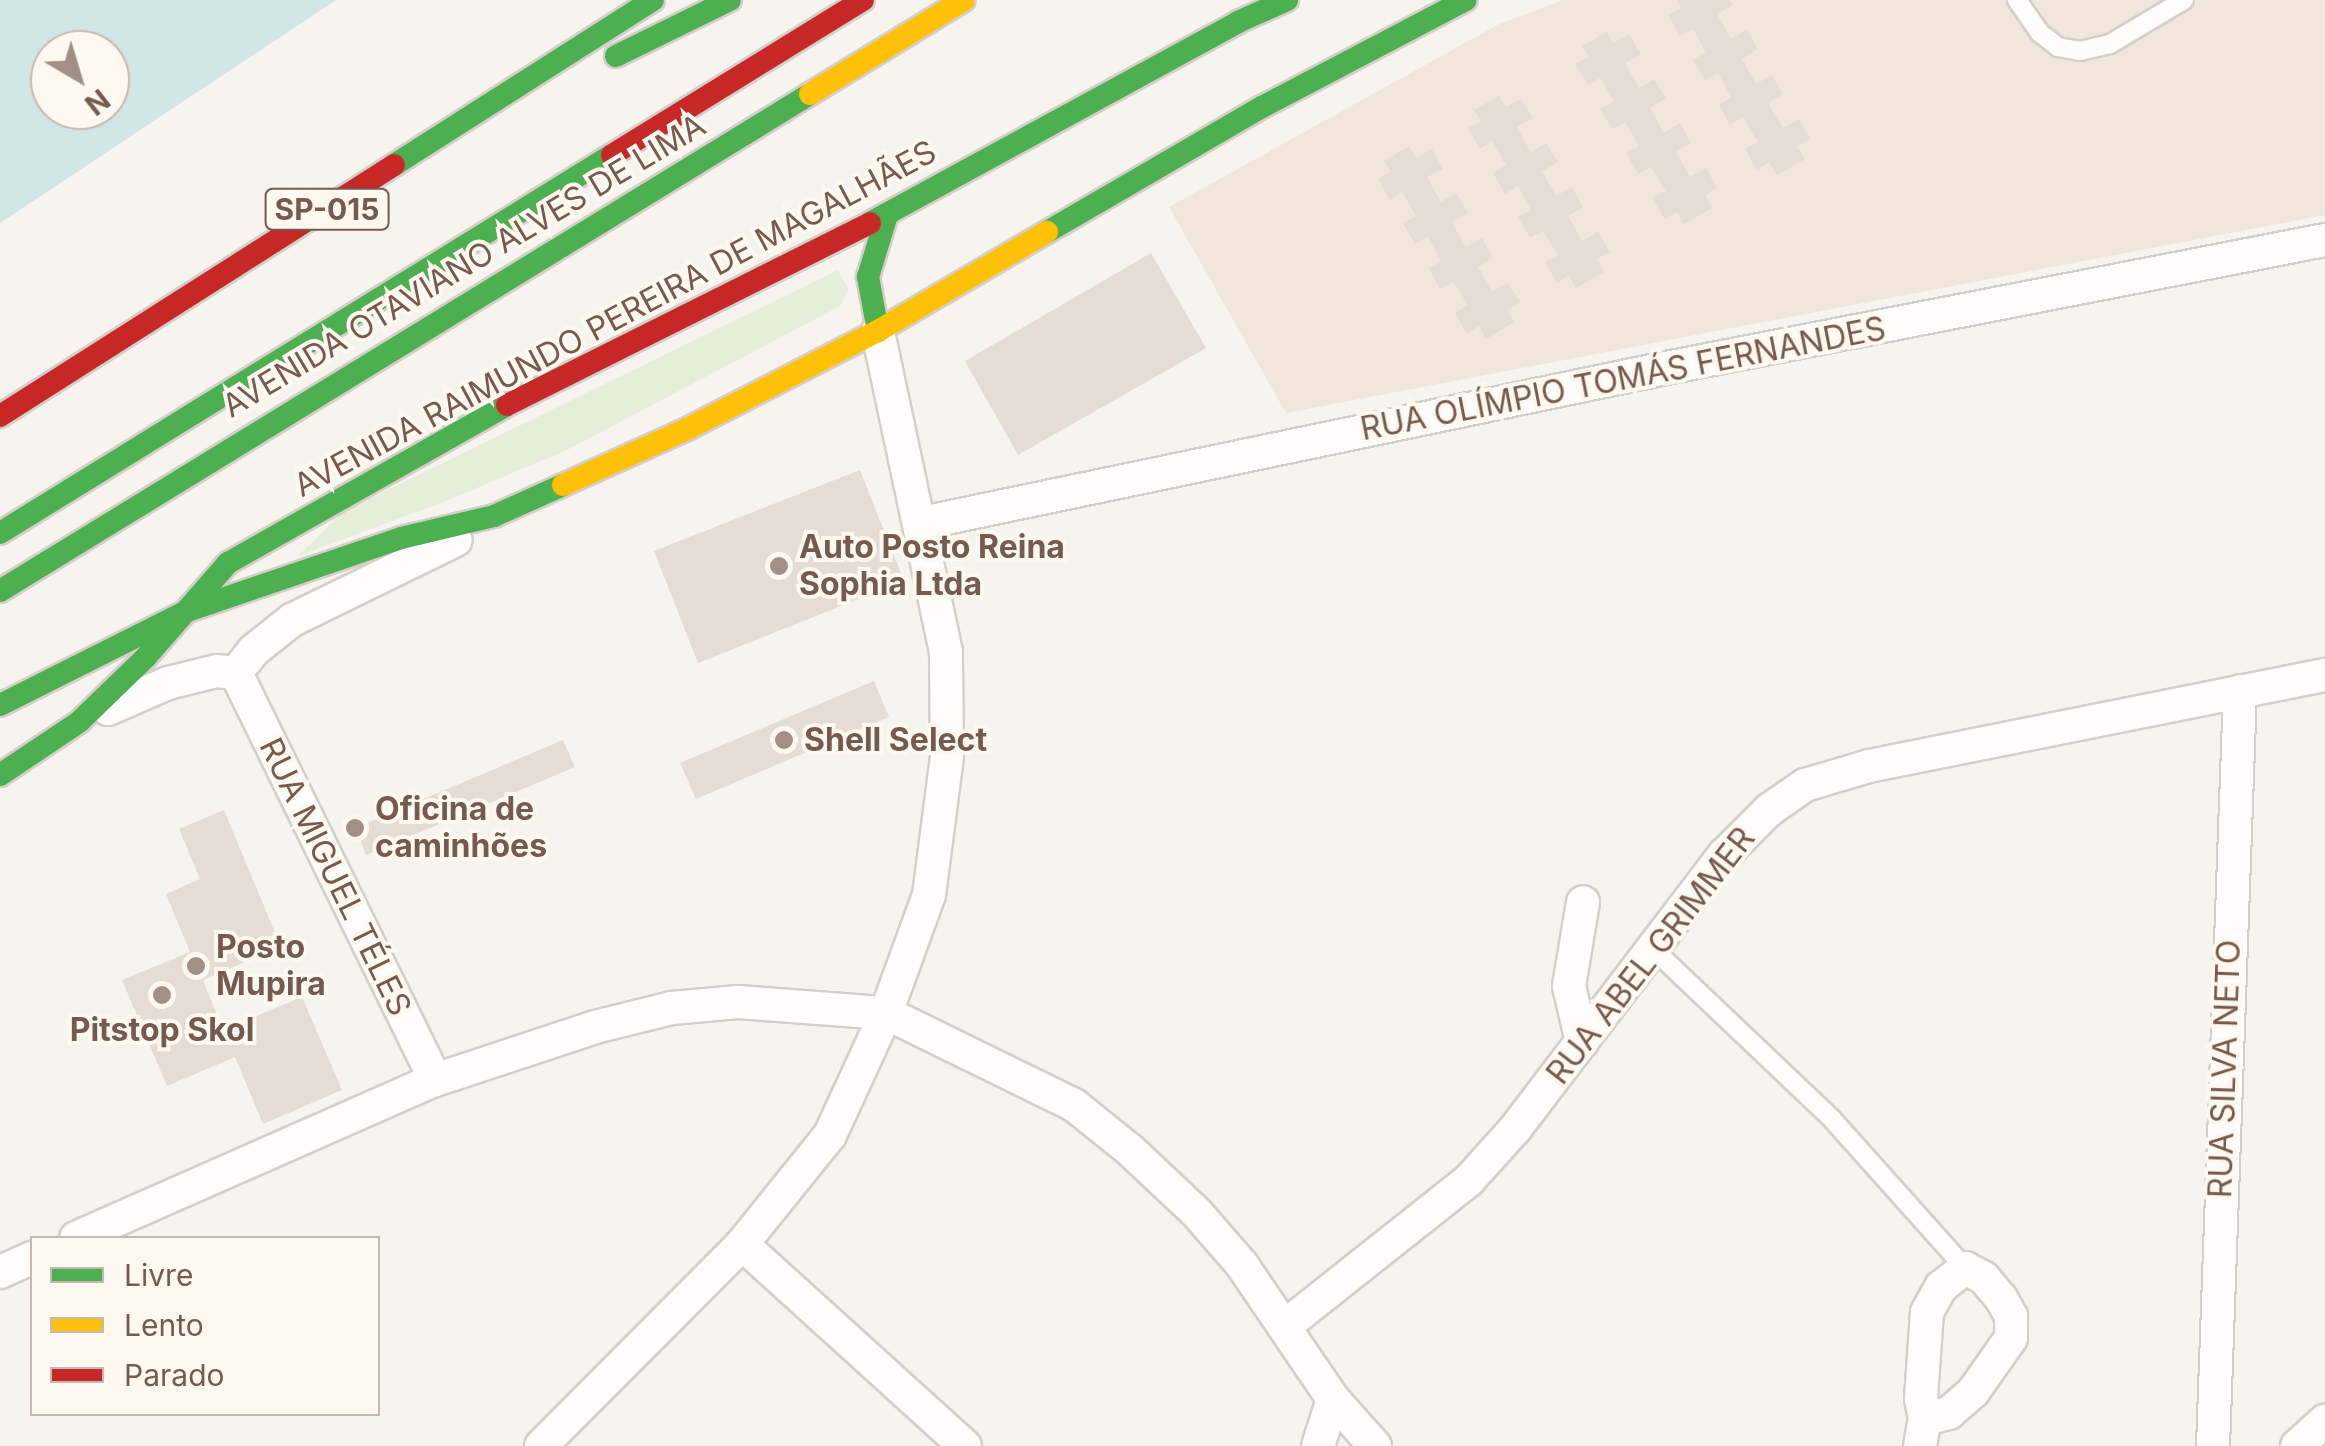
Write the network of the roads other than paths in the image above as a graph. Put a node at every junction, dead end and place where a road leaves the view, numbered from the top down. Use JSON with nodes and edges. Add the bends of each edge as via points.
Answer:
{"nodes":[{"id":1,"x":652,"y":0,"type":"edge"},
{"id":2,"x":730,"y":0,"type":"edge"},
{"id":3,"x":863,"y":0,"type":"edge"},
{"id":4,"x":964,"y":0,"type":"edge"},
{"id":5,"x":1286,"y":0,"type":"edge"},
{"id":6,"x":1466,"y":0,"type":"edge"},
{"id":7,"x":2017,"y":0,"type":"edge"},
{"id":8,"x":2184,"y":0,"type":"edge"},
{"id":9,"x":505,"y":96,"type":"junction"},
{"id":10,"x":888,"y":215,"type":"junction"},
{"id":11,"x":2325,"y":240,"type":"edge"},
{"id":12,"x":878,"y":330,"type":"junction"},
{"id":13,"x":0,"y":416,"type":"edge"},
{"id":14,"x":494,"y":516,"type":"junction"},
{"id":15,"x":922,"y":523,"type":"junction"},
{"id":16,"x":0,"y":532,"type":"edge"},
{"id":17,"x":0,"y":590,"type":"edge"},
{"id":18,"x":186,"y":611,"type":"junction"},
{"id":19,"x":236,"y":673,"type":"junction"},
{"id":20,"x":2325,"y":675,"type":"edge"},
{"id":21,"x":2240,"y":691,"type":"junction"},
{"id":22,"x":0,"y":705,"type":"edge"},
{"id":23,"x":80,"y":722,"type":"junction"},
{"id":24,"x":0,"y":775,"type":"edge"},
{"id":25,"x":1583,"y":902,"type":"dead end"},
{"id":26,"x":1652,"y":948,"type":"junction"},
{"id":27,"x":886,"y":1013,"type":"junction"},
{"id":28,"x":1582,"y":1042,"type":"junction"},
{"id":29,"x":435,"y":1080,"type":"junction"},
{"id":30,"x":81,"y":1236,"type":"edge"},
{"id":31,"x":742,"y":1244,"type":"junction"},
{"id":32,"x":30,"y":1259,"type":"edge"},
{"id":33,"x":1965,"y":1268,"type":"junction"},
{"id":34,"x":0,"y":1272,"type":"edge"},
{"id":35,"x":1285,"y":1326,"type":"junction"},
{"id":36,"x":1333,"y":1399,"type":"junction"},
{"id":37,"x":2325,"y":1421,"type":"edge"},
{"id":38,"x":1922,"y":1432,"type":"edge"},
{"id":39,"x":541,"y":1446,"type":"edge"},
{"id":40,"x":965,"y":1446,"type":"edge"},
{"id":41,"x":1318,"y":1446,"type":"edge"},
{"id":42,"x":1375,"y":1446,"type":"edge"},
{"id":43,"x":2212,"y":1446,"type":"edge"},
{"id":44,"x":2297,"y":1446,"type":"edge"}],
"edges":[{"from":1,"to":9,"type":"main road","number":"SP-015"},
{"from":2,"to":9,"type":"main road","via":[[634,50]]},
{"from":3,"to":16,"type":"main road"},
{"from":4,"to":17,"type":"main road","name":"AVENIDA OTAVIANO ALVES DE LIMA"},
{"from":5,"to":10,"type":"main road","name":"AVENIDA RAIMUNDO PEREIRA DE MAGALHÃES"},
{"from":6,"to":12,"type":"main road","via":[[1262,107]]},
{"from":7,"to":8,"type":"lane","via":[[2040,33],[2058,47],[2080,51],[2110,44]]},
{"from":9,"to":13,"type":"main road","number":"SP-015"},
{"from":10,"to":12,"type":"main road","via":[[868,276]]},
{"from":10,"to":18,"type":"main road","name":"AVENIDA RAIMUNDO PEREIRA DE MAGALHÃES","via":[[383,472],[228,563]]},
{"from":11,"to":15,"type":"street","name":"RUA OLÍMPIO TOMÁS FERNANDES"},
{"from":12,"to":14,"type":"main road","via":[[690,428]]},
{"from":12,"to":15,"type":"street"},
{"from":14,"to":18,"type":"main road","via":[[401,538]]},
{"from":14,"to":19,"type":"street","via":[[433,554],[292,620],[253,650]]},
{"from":15,"to":27,"type":"street","via":[[946,652],[947,756],[930,895]]},
{"from":18,"to":22,"type":"main road"},
{"from":18,"to":23,"type":"main road"},
{"from":19,"to":23,"type":"street","via":[[168,683]]},
{"from":19,"to":29,"type":"street","name":"RUA MIGUEL TÉLES"},
{"from":20,"to":21,"type":"street","name":"RUA ABEL GRIMMER"},
{"from":21,"to":26,"type":"street","name":"RUA ABEL GRIMMER","via":[[1869,766],[1805,785],[1724,854]]},
{"from":21,"to":43,"type":"street","name":"RUA SILVA NETO"},
{"from":23,"to":24,"type":"main road"},
{"from":25,"to":28,"type":"street","via":[[1569,986]]},
{"from":26,"to":28,"type":"street","name":"RUA ABEL GRIMMER"},
{"from":26,"to":33,"type":"lane","via":[[1831,1118]]},
{"from":27,"to":29,"type":"street","via":[[738,1002],[672,1008]]},
{"from":27,"to":31,"type":"street","via":[[830,1135]]},
{"from":27,"to":35,"type":"street","via":[[1074,1106],[1196,1212]]},
{"from":28,"to":35,"type":"street","name":"RUA ABEL GRIMMER","via":[[1469,1180]]},
{"from":29,"to":30,"type":"street"},
{"from":31,"to":39,"type":"street"},
{"from":31,"to":40,"type":"street"},
{"from":32,"to":34,"type":"street"},
{"from":33,"to":38,"type":"street","via":[[1941,1287],[1928,1312]]},
{"from":33,"to":38,"type":"street","via":[[1996,1291],[2011,1316],[2011,1338],[1973,1392]]},
{"from":35,"to":36,"type":"street"},
{"from":36,"to":41,"type":"street"},
{"from":36,"to":42,"type":"street"},
{"from":37,"to":44,"type":"street"}]}
